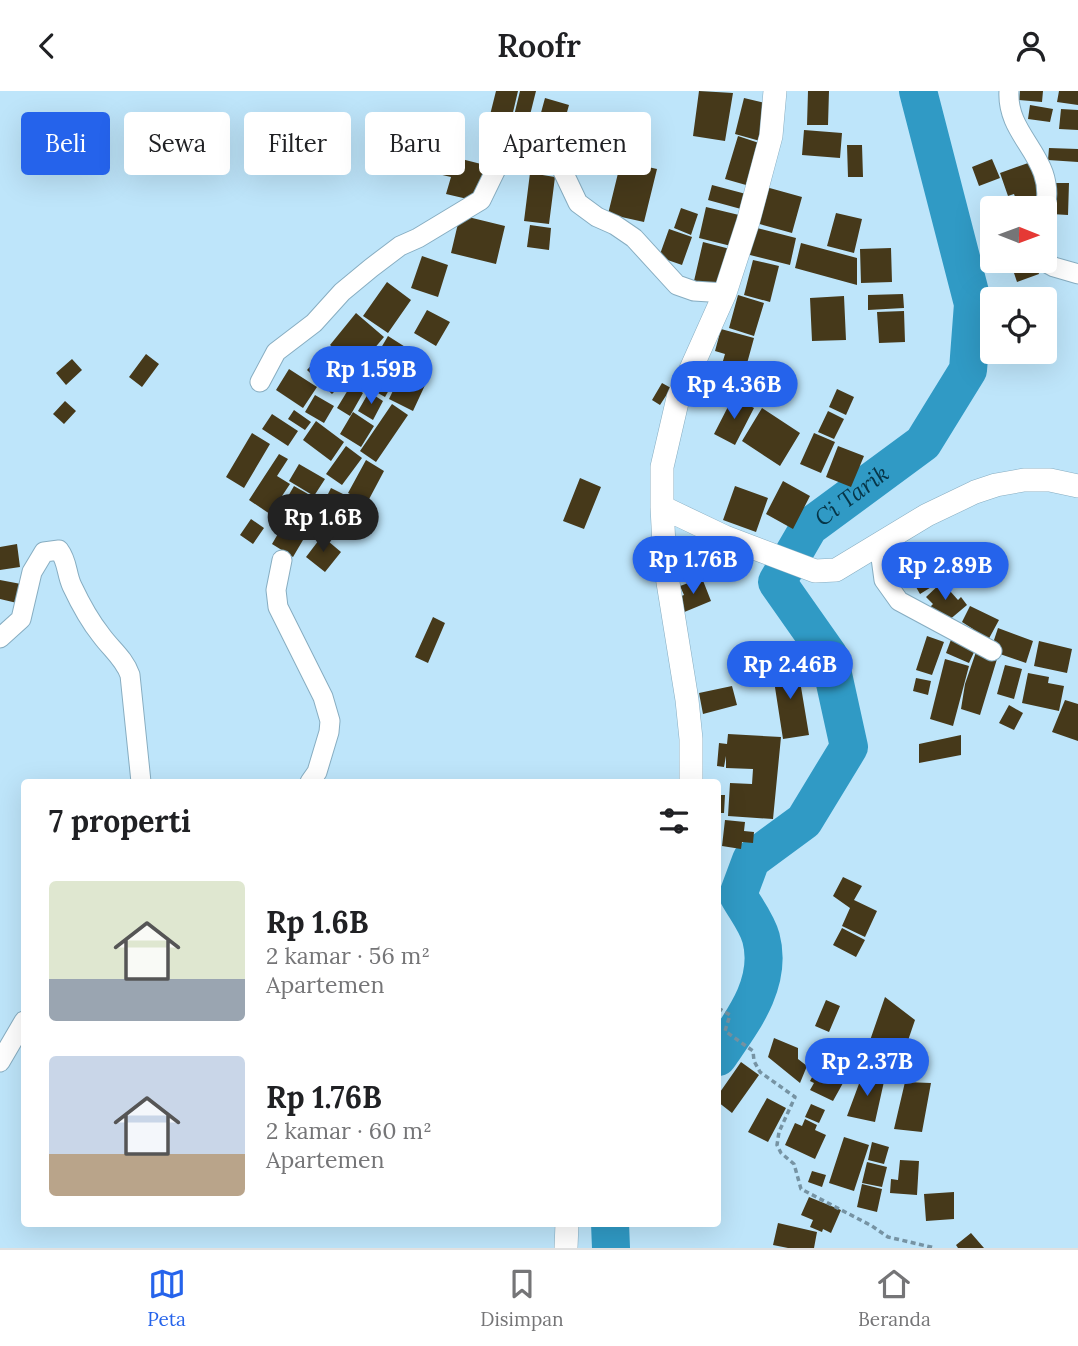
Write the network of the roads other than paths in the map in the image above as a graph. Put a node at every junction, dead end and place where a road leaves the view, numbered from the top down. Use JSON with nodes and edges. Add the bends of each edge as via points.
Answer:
{"nodes":[{"id":1,"x":775,"y":91,"type":"edge"},
{"id":2,"x":1009,"y":91,"type":"edge"},
{"id":3,"x":1046,"y":196,"type":"edge"},
{"id":4,"x":1057,"y":268,"type":"edge"},
{"id":5,"x":1078,"y":274,"type":"edge"},
{"id":6,"x":725,"y":293,"type":"junction"},
{"id":7,"x":260,"y":381,"type":"dead end"},
{"id":8,"x":1078,"y":487,"type":"edge"},
{"id":9,"x":662,"y":507,"type":"junction"},
{"id":10,"x":879,"y":543,"type":"junction"},
{"id":11,"x":282,"y":559,"type":"dead end"},
{"id":12,"x":0,"y":638,"type":"edge"},
{"id":13,"x":992,"y":652,"type":"dead end"},
{"id":14,"x":141,"y":779,"type":"edge"},
{"id":15,"x":312,"y":779,"type":"edge"},
{"id":16,"x":691,"y":779,"type":"edge"},
{"id":17,"x":21,"y":1026,"type":"edge"},
{"id":18,"x":0,"y":1062,"type":"edge"},
{"id":19,"x":567,"y":1227,"type":"edge"},
{"id":20,"x":566,"y":1248,"type":"edge"}],
"edges":[{"from":1,"to":6,"type":"street","via":[[771,136]]},
{"from":2,"to":3,"type":"street","via":[[1013,120],[1044,172]]},
{"from":4,"to":5,"type":"street"},
{"from":6,"to":7,"type":"street","via":[[677,285],[634,237],[578,203],[558,161],[528,152],[502,157],[481,199],[400,246],[342,292],[314,323],[275,352]]},
{"from":6,"to":9,"type":"street","via":[[678,398],[662,467]]},
{"from":8,"to":10,"type":"street","via":[[1050,480],[996,485],[927,515]]},
{"from":9,"to":10,"type":"street","via":[[815,571],[836,570]]},
{"from":9,"to":16,"type":"street","via":[[665,564],[691,739]]},
{"from":10,"to":13,"type":"street","via":[[884,580],[899,601]]},
{"from":11,"to":15,"type":"street","via":[[278,607],[330,720]]},
{"from":12,"to":14,"type":"street","via":[[21,619],[32,572],[44,552],[59,550],[84,610],[124,660],[130,675]]},
{"from":17,"to":18,"type":"street"},
{"from":19,"to":20,"type":"street"}]}
